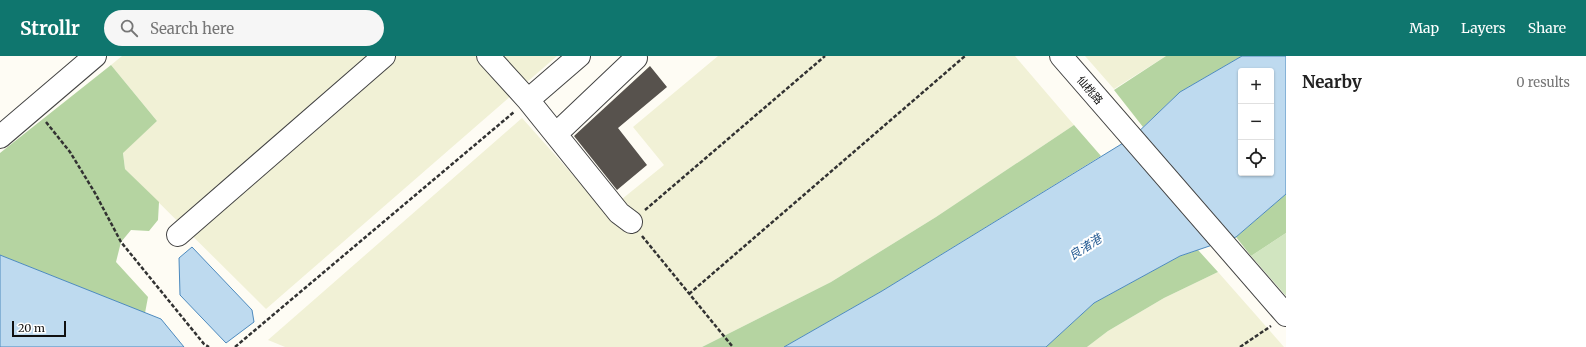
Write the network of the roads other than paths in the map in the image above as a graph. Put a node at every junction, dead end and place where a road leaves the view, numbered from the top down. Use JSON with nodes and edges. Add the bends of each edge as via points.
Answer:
{"nodes":[{"id":1,"x":95,"y":56,"type":"edge"},
{"id":2,"x":384,"y":56,"type":"edge"},
{"id":3,"x":488,"y":56,"type":"edge"},
{"id":4,"x":579,"y":56,"type":"edge"},
{"id":5,"x":1061,"y":56,"type":"edge"},
{"id":6,"x":636,"y":58,"type":"dead end"},
{"id":7,"x":528,"y":100,"type":"junction"},
{"id":8,"x":556,"y":134,"type":"junction"},
{"id":9,"x":0,"y":137,"type":"edge"},
{"id":10,"x":631,"y":222,"type":"road end"},
{"id":11,"x":178,"y":235,"type":"dead end"},
{"id":12,"x":1279,"y":320,"type":"edge"}],
"edges":[{"from":1,"to":9,"type":"street"},
{"from":2,"to":11,"type":"street"},
{"from":3,"to":7,"type":"street"},
{"from":4,"to":7,"type":"street"},
{"from":5,"to":12,"type":"street","name":"仙桃路","via":[[1233,255]]},
{"from":6,"to":8,"type":"street"},
{"from":7,"to":8,"type":"street"},
{"from":8,"to":10,"type":"street","via":[[619,213]]}]}
